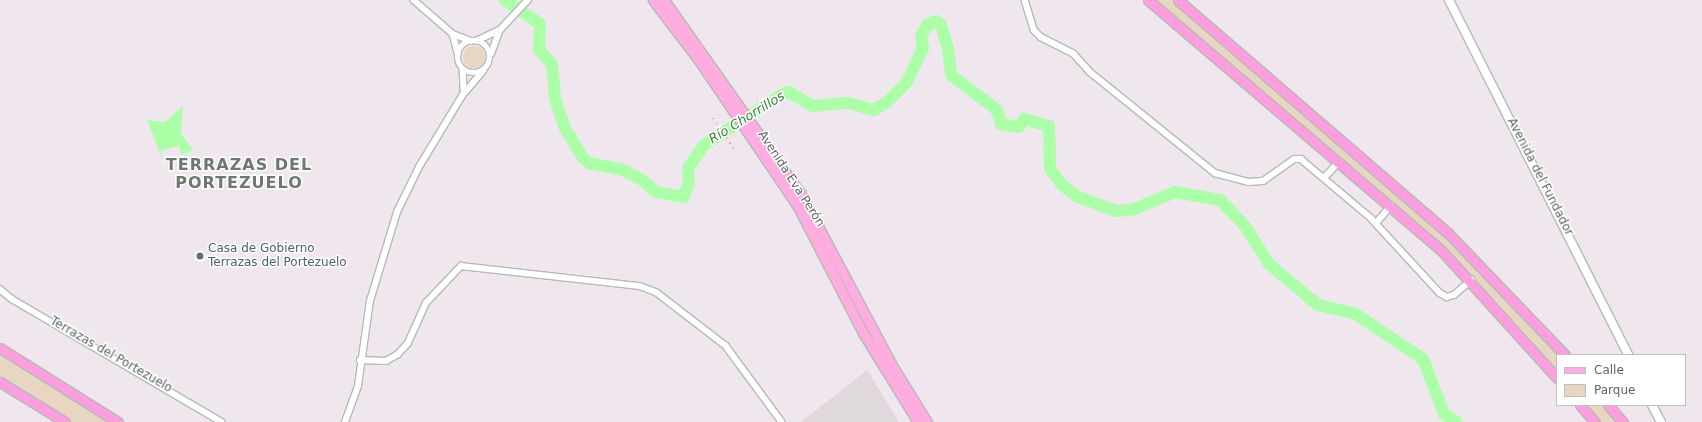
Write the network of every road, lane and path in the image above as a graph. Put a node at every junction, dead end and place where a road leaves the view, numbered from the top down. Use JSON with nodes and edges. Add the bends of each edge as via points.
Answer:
{"nodes":[{"id":1,"x":414,"y":0,"type":"edge"},
{"id":2,"x":528,"y":0,"type":"edge"},
{"id":3,"x":653,"y":0,"type":"edge"},
{"id":4,"x":664,"y":0,"type":"edge"},
{"id":5,"x":1025,"y":0,"type":"edge"},
{"id":6,"x":1148,"y":0,"type":"edge"},
{"id":7,"x":1178,"y":0,"type":"edge"},
{"id":8,"x":1449,"y":0,"type":"edge"},
{"id":9,"x":500,"y":30,"type":"junction"},
{"id":10,"x":453,"y":34,"type":"junction"},
{"id":11,"x":474,"y":41,"type":"junction"},
{"id":12,"x":458,"y":53,"type":"junction"},
{"id":13,"x":491,"y":54,"type":"junction"},
{"id":14,"x":463,"y":69,"type":"junction"},
{"id":15,"x":483,"y":72,"type":"junction"},
{"id":16,"x":462,"y":96,"type":"junction"},
{"id":17,"x":730,"y":98,"type":"junction"},
{"id":18,"x":758,"y":140,"type":"junction"},
{"id":19,"x":1339,"y":162,"type":"junction"},
{"id":20,"x":1324,"y":178,"type":"junction"},
{"id":21,"x":1391,"y":206,"type":"junction"},
{"id":22,"x":1376,"y":223,"type":"junction"},
{"id":23,"x":1471,"y":280,"type":"junction"},
{"id":24,"x":0,"y":289,"type":"edge"},
{"id":25,"x":0,"y":348,"type":"edge"},
{"id":26,"x":1564,"y":354,"type":"edge"},
{"id":27,"x":1627,"y":354,"type":"edge"},
{"id":28,"x":360,"y":360,"type":"junction"},
{"id":29,"x":1556,"y":377,"type":"edge"},
{"id":30,"x":0,"y":382,"type":"edge"},
{"id":31,"x":1581,"y":406,"type":"edge"},
{"id":32,"x":1609,"y":406,"type":"edge"},
{"id":33,"x":1653,"y":406,"type":"edge"},
{"id":34,"x":64,"y":422,"type":"edge"},
{"id":35,"x":118,"y":422,"type":"edge"},
{"id":36,"x":222,"y":422,"type":"edge"},
{"id":37,"x":345,"y":422,"type":"edge"},
{"id":38,"x":782,"y":422,"type":"edge"},
{"id":39,"x":918,"y":422,"type":"edge"},
{"id":40,"x":927,"y":422,"type":"edge"},
{"id":41,"x":1595,"y":422,"type":"edge"},
{"id":42,"x":1623,"y":422,"type":"edge"},
{"id":43,"x":1661,"y":422,"type":"edge"}],
"edges":[{"from":1,"to":10,"type":"street"},
{"from":2,"to":9,"type":"street"},
{"from":3,"to":17,"type":"main road","name":"Avenida Eva Perón"},
{"from":4,"to":17,"type":"main road","name":"Avenida Eva Perón"},
{"from":5,"to":20,"type":"street","via":[[1034,30],[1041,37],[1074,54],[1090,72],[1215,173],[1242,181],[1262,181],[1294,159],[1301,159]]},
{"from":6,"to":19,"type":"highway"},
{"from":7,"to":26,"type":"highway","via":[[1448,233]]},
{"from":8,"to":27,"type":"main road","name":"Avenida del Fundador"},
{"from":9,"to":11,"type":"street"},
{"from":9,"to":13,"type":"street"},
{"from":10,"to":11,"type":"street"},
{"from":10,"to":12,"type":"street"},
{"from":11,"to":12,"type":"street","via":[[464,44]]},
{"from":11,"to":13,"type":"street","via":[[485,45]]},
{"from":12,"to":14,"type":"street"},
{"from":13,"to":15,"type":"street","via":[[490,64]]},
{"from":14,"to":15,"type":"street","via":[[473,74]]},
{"from":14,"to":16,"type":"street"},
{"from":15,"to":16,"type":"street"},
{"from":16,"to":28,"type":"street","via":[[415,173],[397,212],[370,301]]},
{"from":17,"to":18,"type":"main road","name":"Avenida Eva Perón"},
{"from":18,"to":39,"type":"main road","name":"Avenida Eva Perón","via":[[810,226],[863,332]]},
{"from":18,"to":40,"type":"main road","name":"Avenida Eva Perón","via":[[820,226],[890,361]]},
{"from":19,"to":20,"type":"street"},
{"from":19,"to":21,"type":"highway"},
{"from":20,"to":22,"type":"street"},
{"from":21,"to":22,"type":"street"},
{"from":21,"to":23,"type":"highway"},
{"from":22,"to":23,"type":"street","via":[[1440,293],[1448,297],[1454,295]]},
{"from":23,"to":29,"type":"highway"},
{"from":24,"to":36,"type":"street","name":"Terrazas del Portezuelo","via":[[12,300]]},
{"from":25,"to":35,"type":"highway"},
{"from":28,"to":37,"type":"street","via":[[356,394]]},
{"from":28,"to":38,"type":"street","via":[[386,361],[397,355],[408,342],[426,303],[461,266],[640,286],[656,292],[726,346]]},
{"from":30,"to":34,"type":"highway"},
{"from":31,"to":41,"type":"highway"},
{"from":32,"to":42,"type":"highway"},
{"from":33,"to":43,"type":"main road"}]}
